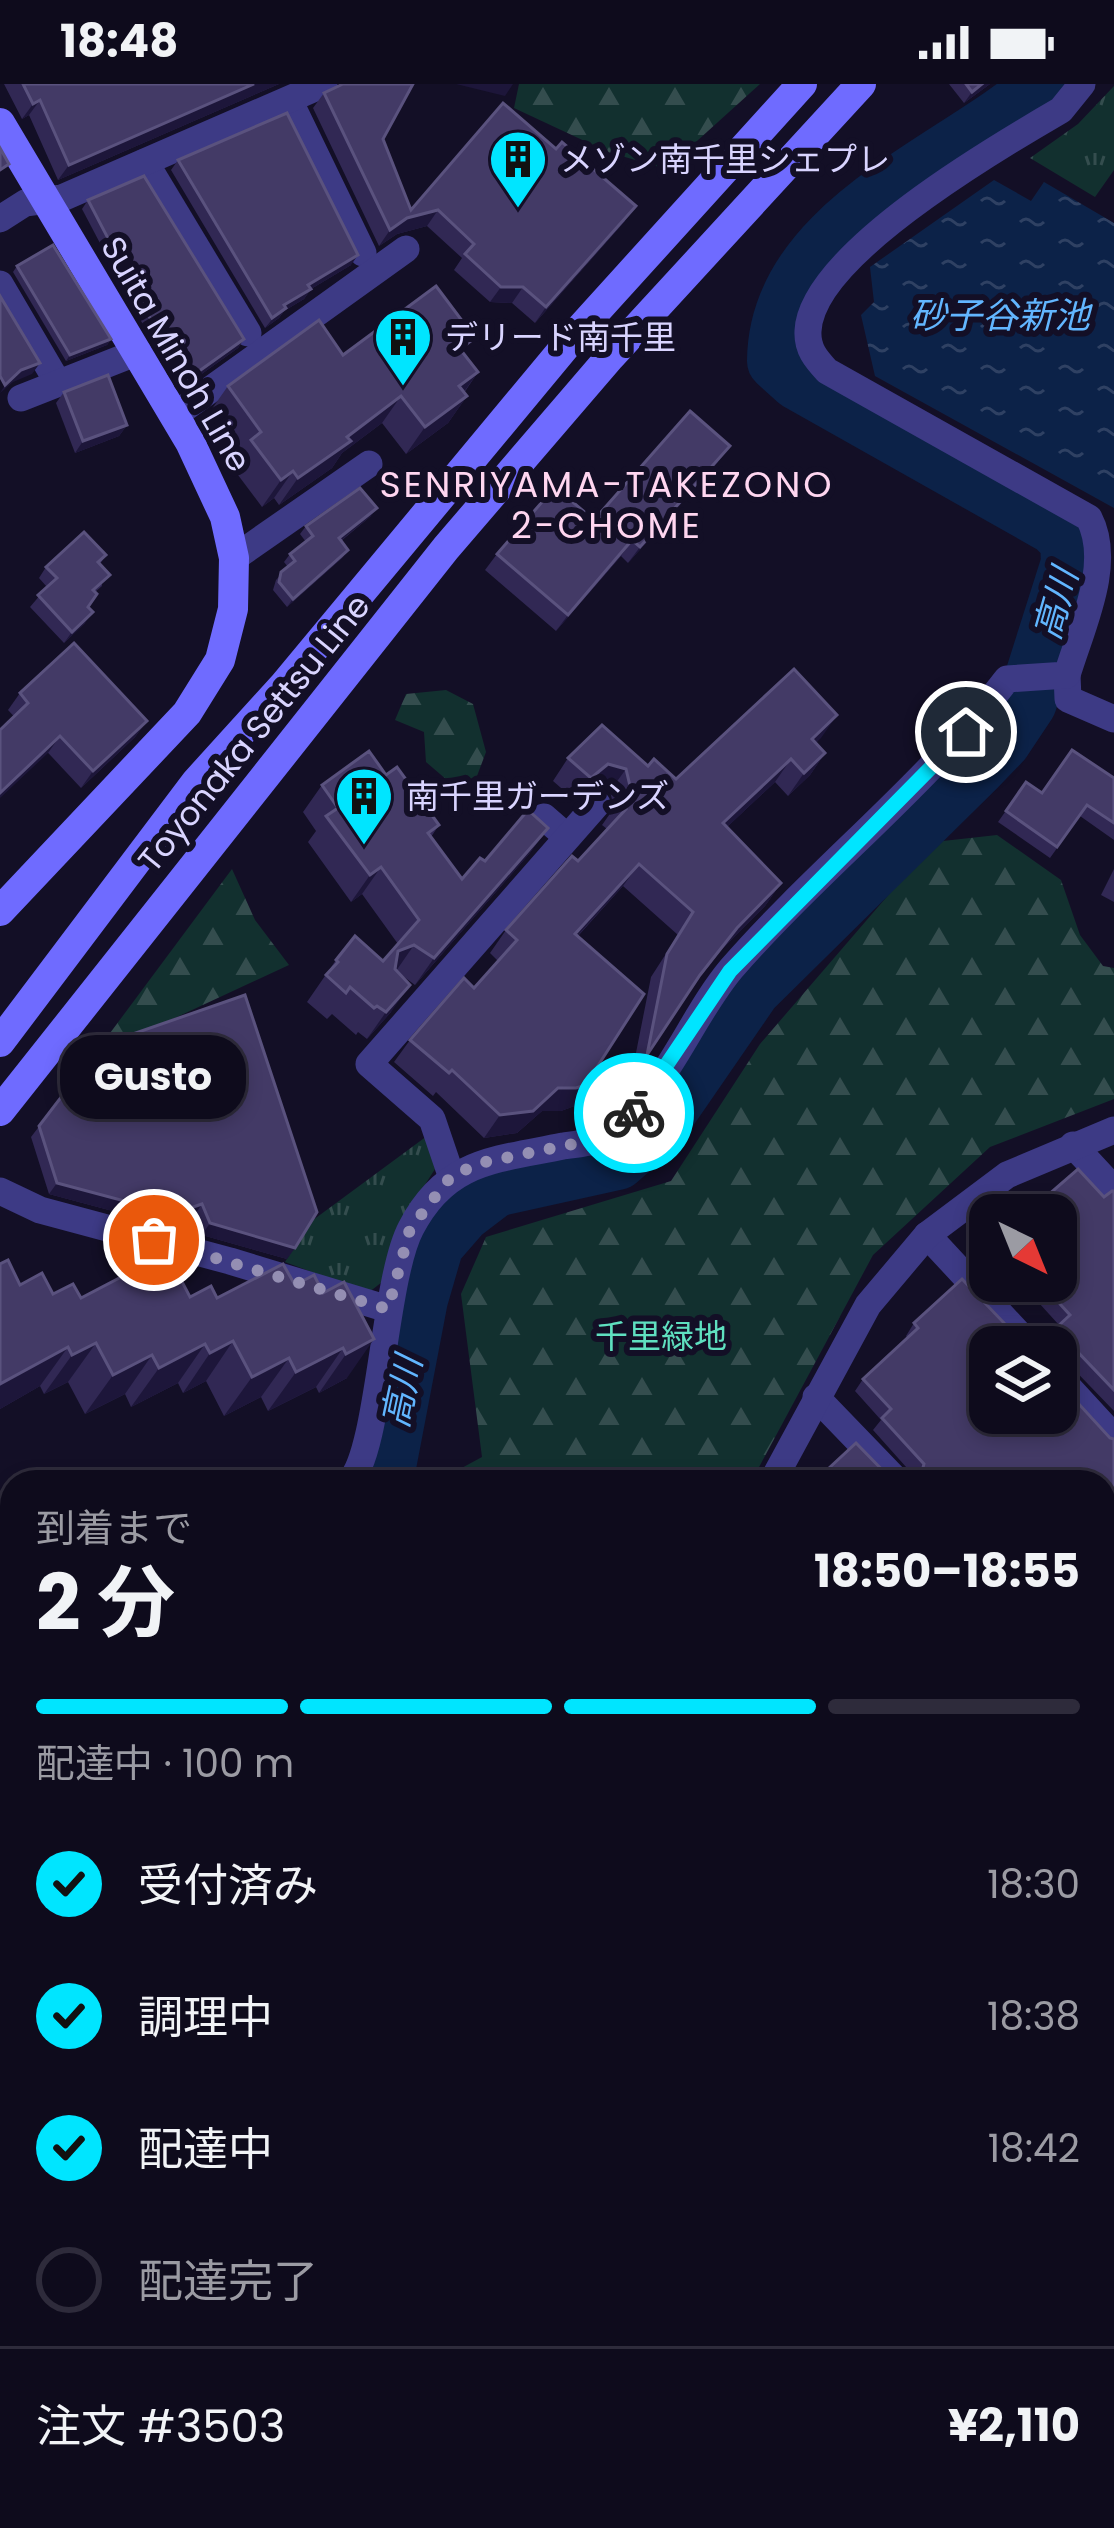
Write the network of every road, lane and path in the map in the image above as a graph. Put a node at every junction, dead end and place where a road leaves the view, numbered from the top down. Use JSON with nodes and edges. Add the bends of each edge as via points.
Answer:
{"nodes":[{"id":1,"x":324,"y":84,"type":"edge"},
{"id":2,"x":802,"y":84,"type":"edge"},
{"id":3,"x":861,"y":84,"type":"edge"},
{"id":4,"x":1082,"y":84,"type":"edge"},
{"id":5,"x":289,"y":100,"type":"junction"},
{"id":6,"x":0,"y":123,"type":"edge"},
{"id":7,"x":146,"y":162,"type":"junction"},
{"id":8,"x":46,"y":200,"type":"junction"},
{"id":9,"x":0,"y":219,"type":"edge"},
{"id":10,"x":406,"y":249,"type":"dead end"},
{"id":11,"x":363,"y":253,"type":"edge"},
{"id":12,"x":0,"y":284,"type":"edge"},
{"id":13,"x":248,"y":333,"type":"dead end"},
{"id":14,"x":137,"y":352,"type":"junction"},
{"id":15,"x":58,"y":383,"type":"junction"},
{"id":16,"x":21,"y":398,"type":"dead end"},
{"id":17,"x":175,"y":415,"type":"junction"},
{"id":18,"x":369,"y":464,"type":"edge"},
{"id":19,"x":234,"y":558,"type":"junction"},
{"id":20,"x":1063,"y":675,"type":"junction"},
{"id":21,"x":1114,"y":719,"type":"edge"},
{"id":22,"x":597,"y":804,"type":"edge"},
{"id":23,"x":544,"y":817,"type":"edge"},
{"id":24,"x":567,"y":837,"type":"junction"},
{"id":25,"x":0,"y":911,"type":"edge"},
{"id":26,"x":393,"y":989,"type":"edge"},
{"id":27,"x":416,"y":1010,"type":"junction"},
{"id":28,"x":0,"y":1042,"type":"edge"},
{"id":29,"x":0,"y":1111,"type":"edge"},
{"id":30,"x":1114,"y":1130,"type":"edge"},
{"id":31,"x":1073,"y":1145,"type":"junction"},
{"id":32,"x":452,"y":1175,"type":"junction"},
{"id":33,"x":1114,"y":1189,"type":"edge"},
{"id":34,"x":0,"y":1191,"type":"edge"},
{"id":35,"x":927,"y":1235,"type":"junction"},
{"id":36,"x":388,"y":1309,"type":"junction"},
{"id":37,"x":1012,"y":1326,"type":"edge"},
{"id":38,"x":1077,"y":1396,"type":"edge"},
{"id":39,"x":817,"y":1397,"type":"junction"},
{"id":40,"x":1114,"y":1436,"type":"edge"},
{"id":41,"x":358,"y":1470,"type":"edge"},
{"id":42,"x":778,"y":1470,"type":"edge"},
{"id":43,"x":887,"y":1470,"type":"edge"}],
"edges":[{"from":1,"to":5,"type":"street"},
{"from":2,"to":28,"type":"main road","name":"Toyonaka Settsu Line","via":[[579,330],[196,782]]},
{"from":3,"to":29,"type":"main road","name":"Toyonaka Settsu Line","via":[[446,548]]},
{"from":4,"to":20,"type":"street","via":[[1061,110],[876,232],[818,296],[807,330],[811,353],[827,371],[1089,518],[1099,538],[1094,587]]},
{"from":5,"to":7,"type":"street"},
{"from":5,"to":11,"type":"street"},
{"from":6,"to":8,"type":"main road","name":"Suita Minoh Line"},
{"from":7,"to":8,"type":"street"},
{"from":7,"to":13,"type":"street"},
{"from":8,"to":9,"type":"street"},
{"from":8,"to":14,"type":"main road","name":"Suita Minoh Line"},
{"from":10,"to":17,"type":"street"},
{"from":12,"to":15,"type":"street"},
{"from":14,"to":15,"type":"street"},
{"from":14,"to":17,"type":"main road","name":"Suita Minoh Line"},
{"from":15,"to":16,"type":"street"},
{"from":17,"to":19,"type":"main road","name":"Suita Minoh Line","via":[[224,517]]},
{"from":18,"to":19,"type":"street"},
{"from":19,"to":25,"type":"main road","name":"Suita Minoh Line","via":[[220,660],[187,713]]},
{"from":20,"to":21,"type":"street","via":[[1068,699]]},
{"from":20,"to":32,"type":"street","via":[[1006,679],[966,732],[730,971],[632,1115],[602,1138]]},
{"from":22,"to":24,"type":"street"},
{"from":23,"to":24,"type":"street"},
{"from":24,"to":27,"type":"street"},
{"from":26,"to":27,"type":"street"},
{"from":27,"to":32,"type":"street","via":[[363,1070],[432,1119]]},
{"from":30,"to":31,"type":"street"},
{"from":31,"to":33,"type":"street"},
{"from":31,"to":35,"type":"street","via":[[1007,1175]]},
{"from":32,"to":36,"type":"street","via":[[410,1229]]},
{"from":34,"to":36,"type":"street","via":[[40,1210]]},
{"from":35,"to":37,"type":"street"},
{"from":35,"to":39,"type":"street","via":[[868,1306]]},
{"from":36,"to":41,"type":"street"},
{"from":38,"to":40,"type":"street"},
{"from":39,"to":42,"type":"street"},
{"from":39,"to":43,"type":"street"}]}
